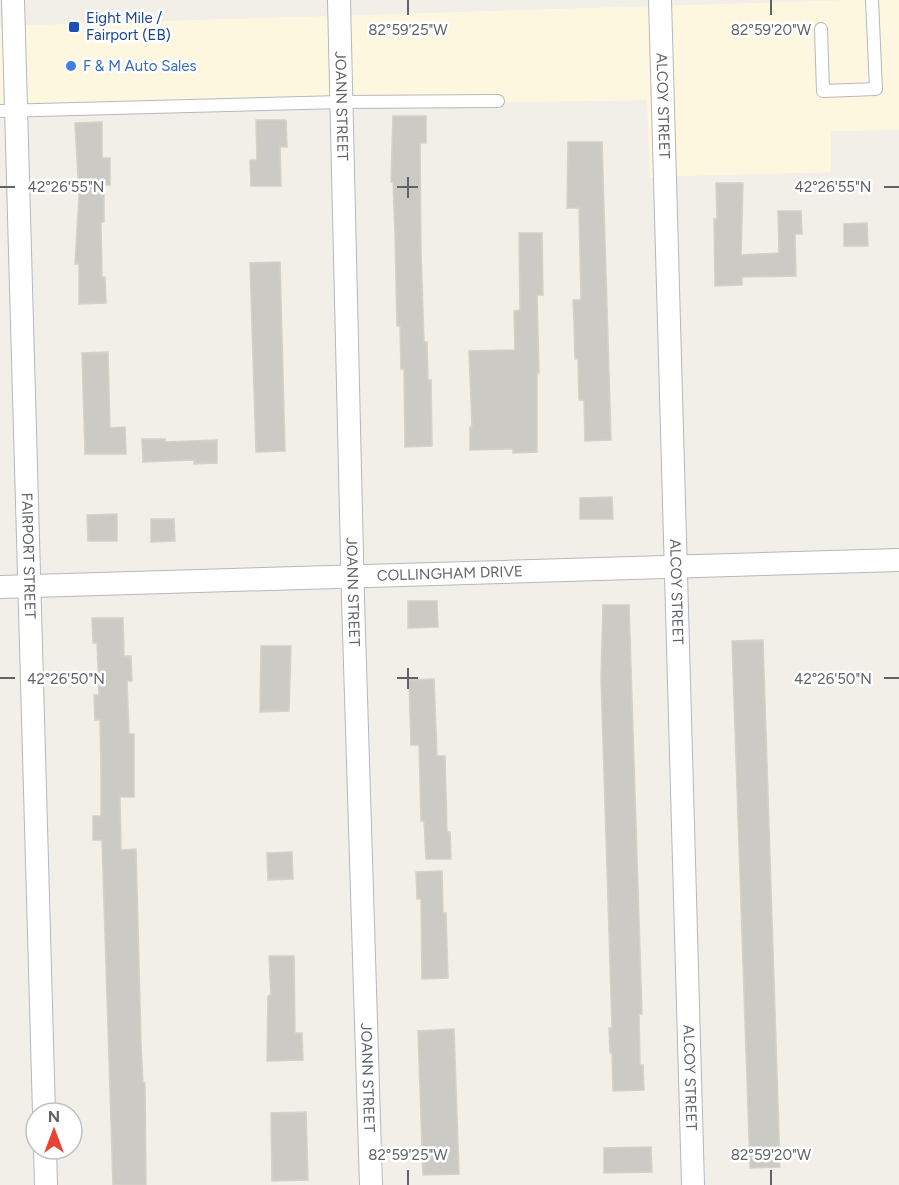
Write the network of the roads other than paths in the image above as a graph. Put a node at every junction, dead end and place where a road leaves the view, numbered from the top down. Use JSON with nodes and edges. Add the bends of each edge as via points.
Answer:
{"nodes":[{"id":1,"x":13,"y":0,"type":"edge"},
{"id":2,"x":339,"y":0,"type":"edge"},
{"id":3,"x":660,"y":0,"type":"edge"},
{"id":4,"x":872,"y":0,"type":"edge"},
{"id":5,"x":821,"y":29,"type":"dead end"},
{"id":6,"x":498,"y":100,"type":"dead end"},
{"id":7,"x":341,"y":102,"type":"junction"},
{"id":8,"x":7,"y":111,"type":"edge"},
{"id":9,"x":899,"y":560,"type":"edge"},
{"id":10,"x":674,"y":568,"type":"junction"},
{"id":11,"x":352,"y":578,"type":"junction"},
{"id":12,"x":29,"y":586,"type":"junction"},
{"id":13,"x":0,"y":587,"type":"edge"},
{"id":14,"x":44,"y":1101,"type":"edge"},
{"id":15,"x":45,"y":1161,"type":"edge"},
{"id":16,"x":46,"y":1185,"type":"edge"},
{"id":17,"x":371,"y":1185,"type":"edge"},
{"id":18,"x":693,"y":1185,"type":"edge"}],
"edges":[{"from":1,"to":8,"type":"street","name":"FAIRPORT STREET"},
{"from":2,"to":7,"type":"street","name":"JOANN STREET"},
{"from":3,"to":10,"type":"street","name":"ALCOY STREET"},
{"from":4,"to":5,"type":"lane","via":[[876,89],[823,91]]},
{"from":6,"to":7,"type":"lane"},
{"from":7,"to":8,"type":"lane"},
{"from":7,"to":11,"type":"street","name":"JOANN STREET"},
{"from":8,"to":12,"type":"street","name":"FAIRPORT STREET"},
{"from":9,"to":10,"type":"street","name":"COLLINGHAM DRIVE"},
{"from":10,"to":11,"type":"street","name":"COLLINGHAM DRIVE"},
{"from":10,"to":18,"type":"street","name":"ALCOY STREET"},
{"from":11,"to":12,"type":"street","name":"COLLINGHAM DRIVE"},
{"from":11,"to":17,"type":"street","name":"JOANN STREET"},
{"from":12,"to":13,"type":"street","name":"COLLINGHAM DRIVE"},
{"from":12,"to":14,"type":"street","name":"FAIRPORT STREET"},
{"from":15,"to":16,"type":"street"}]}
